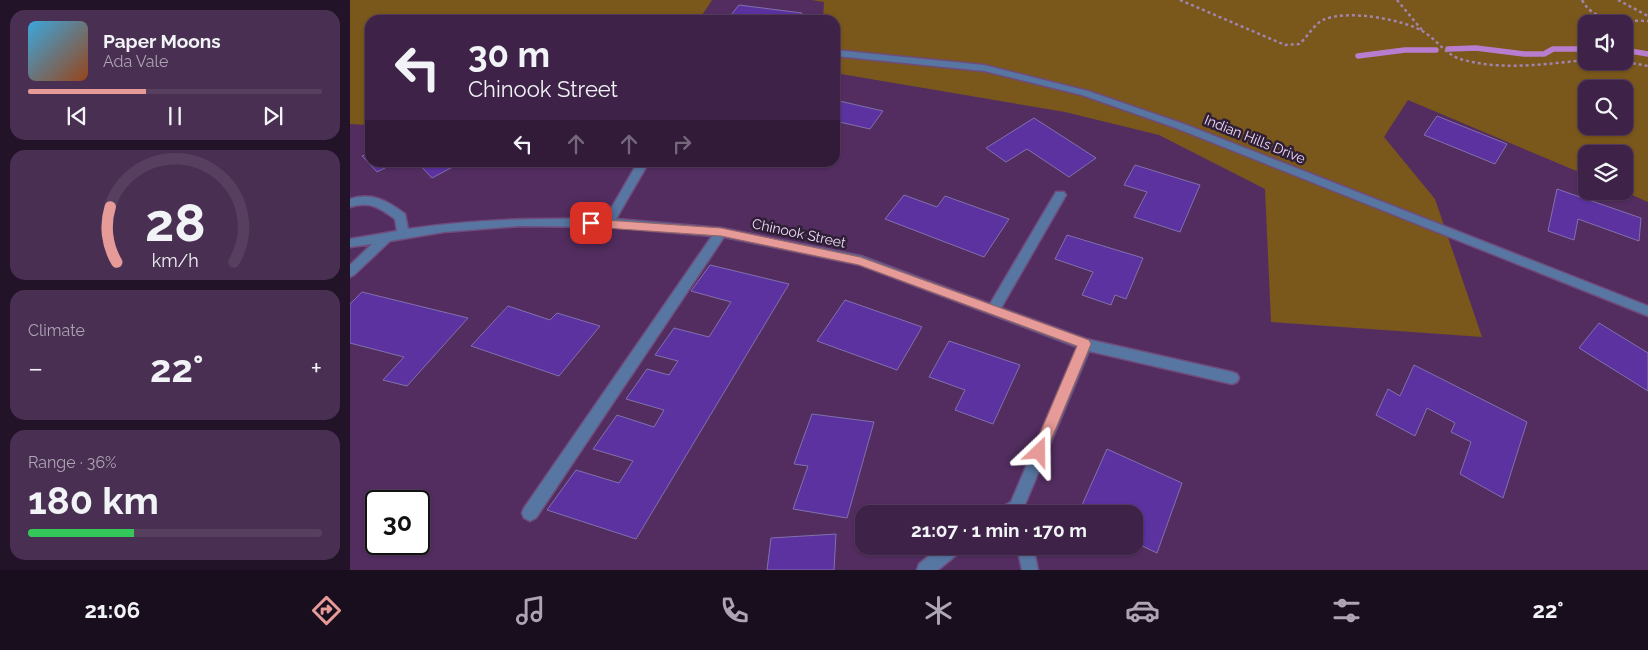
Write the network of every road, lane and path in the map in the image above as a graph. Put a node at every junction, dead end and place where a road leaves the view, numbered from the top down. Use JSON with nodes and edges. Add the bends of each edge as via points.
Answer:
{"nodes":[{"id":1,"x":1180,"y":0,"type":"edge"},
{"id":2,"x":1397,"y":0,"type":"edge"},
{"id":3,"x":1582,"y":0,"type":"edge"},
{"id":4,"x":1618,"y":0,"type":"edge"},
{"id":5,"x":1648,"y":16,"type":"edge"},
{"id":6,"x":1648,"y":21,"type":"edge"},
{"id":7,"x":1424,"y":32,"type":"junction"},
{"id":8,"x":840,"y":54,"type":"edge"},
{"id":9,"x":1578,"y":60,"type":"edge"},
{"id":10,"x":1633,"y":63,"type":"edge"},
{"id":11,"x":1648,"y":66,"type":"edge"},
{"id":12,"x":641,"y":167,"type":"edge"},
{"id":13,"x":1060,"y":195,"type":"dead end"},
{"id":14,"x":350,"y":203,"type":"edge"},
{"id":15,"x":608,"y":223,"type":"junction"},
{"id":16,"x":721,"y":232,"type":"junction"},
{"id":17,"x":403,"y":234,"type":"junction"},
{"id":18,"x":387,"y":237,"type":"junction"},
{"id":19,"x":350,"y":243,"type":"edge"},
{"id":20,"x":350,"y":272,"type":"edge"},
{"id":21,"x":993,"y":310,"type":"junction"},
{"id":22,"x":1648,"y":311,"type":"edge"},
{"id":23,"x":1084,"y":344,"type":"junction"},
{"id":24,"x":1232,"y":378,"type":"dead end"},
{"id":25,"x":1016,"y":505,"type":"edge"},
{"id":26,"x":530,"y":513,"type":"dead end"},
{"id":27,"x":943,"y":555,"type":"edge"},
{"id":28,"x":1027,"y":555,"type":"edge"},
{"id":29,"x":925,"y":570,"type":"edge"},
{"id":30,"x":1030,"y":570,"type":"edge"}],
"edges":[{"from":1,"to":7,"type":"path","via":[[1285,45],[1300,44],[1323,20],[1344,15],[1381,20]]},
{"from":2,"to":7,"type":"path"},
{"from":3,"to":6,"type":"path","via":[[1588,10],[1599,16]]},
{"from":4,"to":5,"type":"path"},
{"from":7,"to":9,"type":"path","via":[[1451,55],[1472,61]]},
{"from":8,"to":22,"type":"street","name":"Indian Hills Drive","via":[[984,68],[1085,93],[1180,126]]},
{"from":10,"to":11,"type":"path"},
{"from":12,"to":15,"type":"street"},
{"from":13,"to":21,"type":"street"},
{"from":14,"to":17,"type":"street","via":[[365,198],[382,202],[401,217]]},
{"from":15,"to":16,"type":"street","name":"Chinook Street"},
{"from":15,"to":17,"type":"street","name":"Chinook Street","via":[[519,222]]},
{"from":16,"to":21,"type":"street","name":"Chinook Street","via":[[860,261]]},
{"from":16,"to":26,"type":"street"},
{"from":17,"to":18,"type":"street","name":"Chinook Street"},
{"from":18,"to":19,"type":"street","name":"Chinook Street"},
{"from":18,"to":20,"type":"street"},
{"from":21,"to":23,"type":"street","name":"Chinook Street"},
{"from":23,"to":24,"type":"street","name":"Chinook Street"},
{"from":23,"to":25,"type":"street"},
{"from":27,"to":29,"type":"street"},
{"from":28,"to":30,"type":"street"}]}
